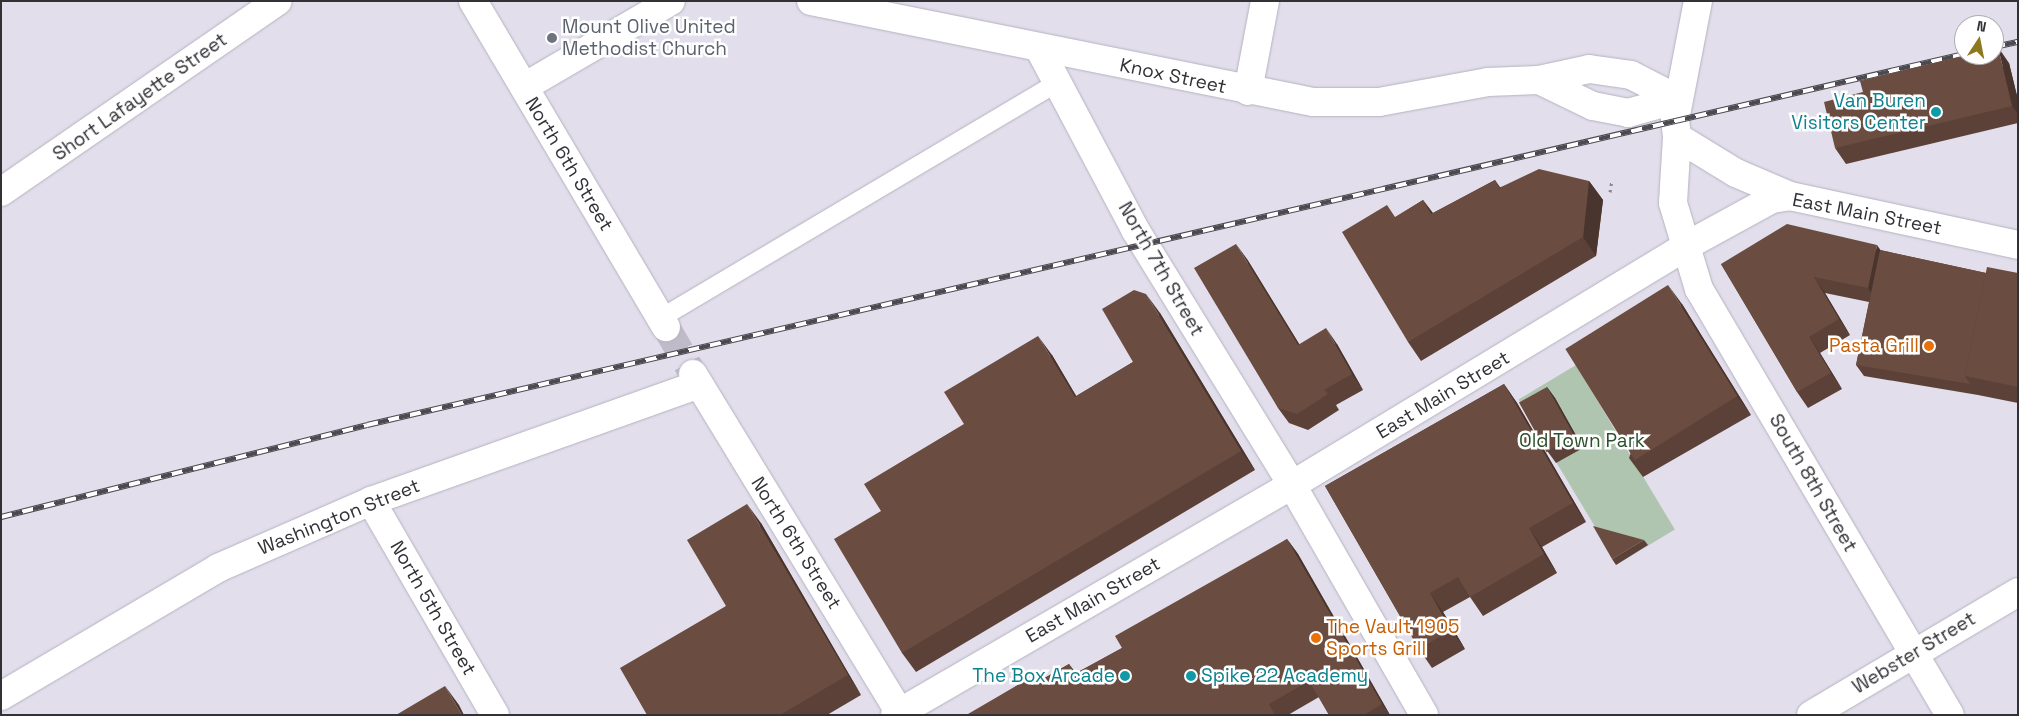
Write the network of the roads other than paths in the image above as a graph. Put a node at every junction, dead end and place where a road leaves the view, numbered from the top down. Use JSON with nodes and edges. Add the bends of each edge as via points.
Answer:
{"nodes":[{"id":1,"x":278,"y":1,"type":"edge"},
{"id":2,"x":473,"y":1,"type":"edge"},
{"id":3,"x":671,"y":1,"type":"edge"},
{"id":4,"x":811,"y":1,"type":"edge"},
{"id":5,"x":1265,"y":1,"type":"edge"},
{"id":6,"x":1698,"y":1,"type":"edge"},
{"id":7,"x":1039,"y":48,"type":"junction"},
{"id":8,"x":1539,"y":80,"type":"junction"},
{"id":9,"x":1060,"y":82,"type":"junction"},
{"id":10,"x":524,"y":88,"type":"junction"},
{"id":11,"x":1248,"y":91,"type":"junction"},
{"id":12,"x":1678,"y":99,"type":"junction"},
{"id":13,"x":1678,"y":137,"type":"junction"},
{"id":14,"x":1,"y":192,"type":"edge"},
{"id":15,"x":1790,"y":196,"type":"junction"},
{"id":16,"x":2018,"y":244,"type":"edge"},
{"id":17,"x":1686,"y":246,"type":"junction"},
{"id":18,"x":664,"y":322,"type":"joint"},
{"id":19,"x":696,"y":379,"type":"joint"},
{"id":20,"x":1292,"y":486,"type":"junction"},
{"id":21,"x":371,"y":501,"type":"junction"},
{"id":22,"x":2018,"y":592,"type":"edge"},
{"id":23,"x":1913,"y":654,"type":"junction"},
{"id":24,"x":1,"y":696,"type":"edge"},
{"id":25,"x":899,"y":714,"type":"edge"},
{"id":26,"x":495,"y":715,"type":"edge"},
{"id":27,"x":1424,"y":715,"type":"edge"},
{"id":28,"x":1811,"y":715,"type":"edge"},
{"id":29,"x":1950,"y":715,"type":"edge"}],
"edges":[{"from":1,"to":14,"type":"street","name":"Short Lafayette Street"},
{"from":2,"to":10,"type":"street","name":"North 6th Street"},
{"from":3,"to":10,"type":"street"},
{"from":4,"to":7,"type":"street","name":"Knox Street"},
{"from":5,"to":11,"type":"street"},
{"from":6,"to":12,"type":"street","name":"South 8th Street"},
{"from":7,"to":9,"type":"street","name":"North 7th Street"},
{"from":7,"to":11,"type":"street","name":"Knox Street"},
{"from":8,"to":11,"type":"street","name":"Knox Street","via":[[1488,82],[1379,102],[1331,104]]},
{"from":8,"to":12,"type":"street","name":"Knox Street","via":[[1589,69],[1631,75]]},
{"from":8,"to":12,"type":"street","name":"Knox Street","via":[[1593,106],[1628,113]]},
{"from":9,"to":18,"type":"lane"},
{"from":9,"to":20,"type":"street","name":"North 7th Street","via":[[1136,231]]},
{"from":10,"to":18,"type":"street","name":"North 6th Street"},
{"from":12,"to":13,"type":"street","name":"South 8th Street","via":[[1675,120]]},
{"from":13,"to":15,"type":"street","via":[[1736,172]]},
{"from":13,"to":17,"type":"street","name":"South 8th Street","via":[[1673,203]]},
{"from":15,"to":16,"type":"street","name":"East Main Street"},
{"from":15,"to":17,"type":"street","name":"East Main Street","via":[[1772,199]]},
{"from":17,"to":20,"type":"street","name":"East Main Street"},
{"from":17,"to":23,"type":"street","name":"South 8th Street","via":[[1699,289]]},
{"from":19,"to":21,"type":"street","name":"Washington Street"},
{"from":19,"to":25,"type":"street","name":"North 6th Street"},
{"from":20,"to":25,"type":"street","name":"East Main Street"},
{"from":20,"to":27,"type":"street","name":"North 7th Street"},
{"from":21,"to":24,"type":"street","name":"Washington Street","via":[[218,568]]},
{"from":21,"to":26,"type":"street","name":"North 5th Street"},
{"from":22,"to":23,"type":"street","name":"Webster Street"},
{"from":23,"to":28,"type":"street","name":"Webster Street"},
{"from":23,"to":29,"type":"street","name":"South 8th Street"}]}
